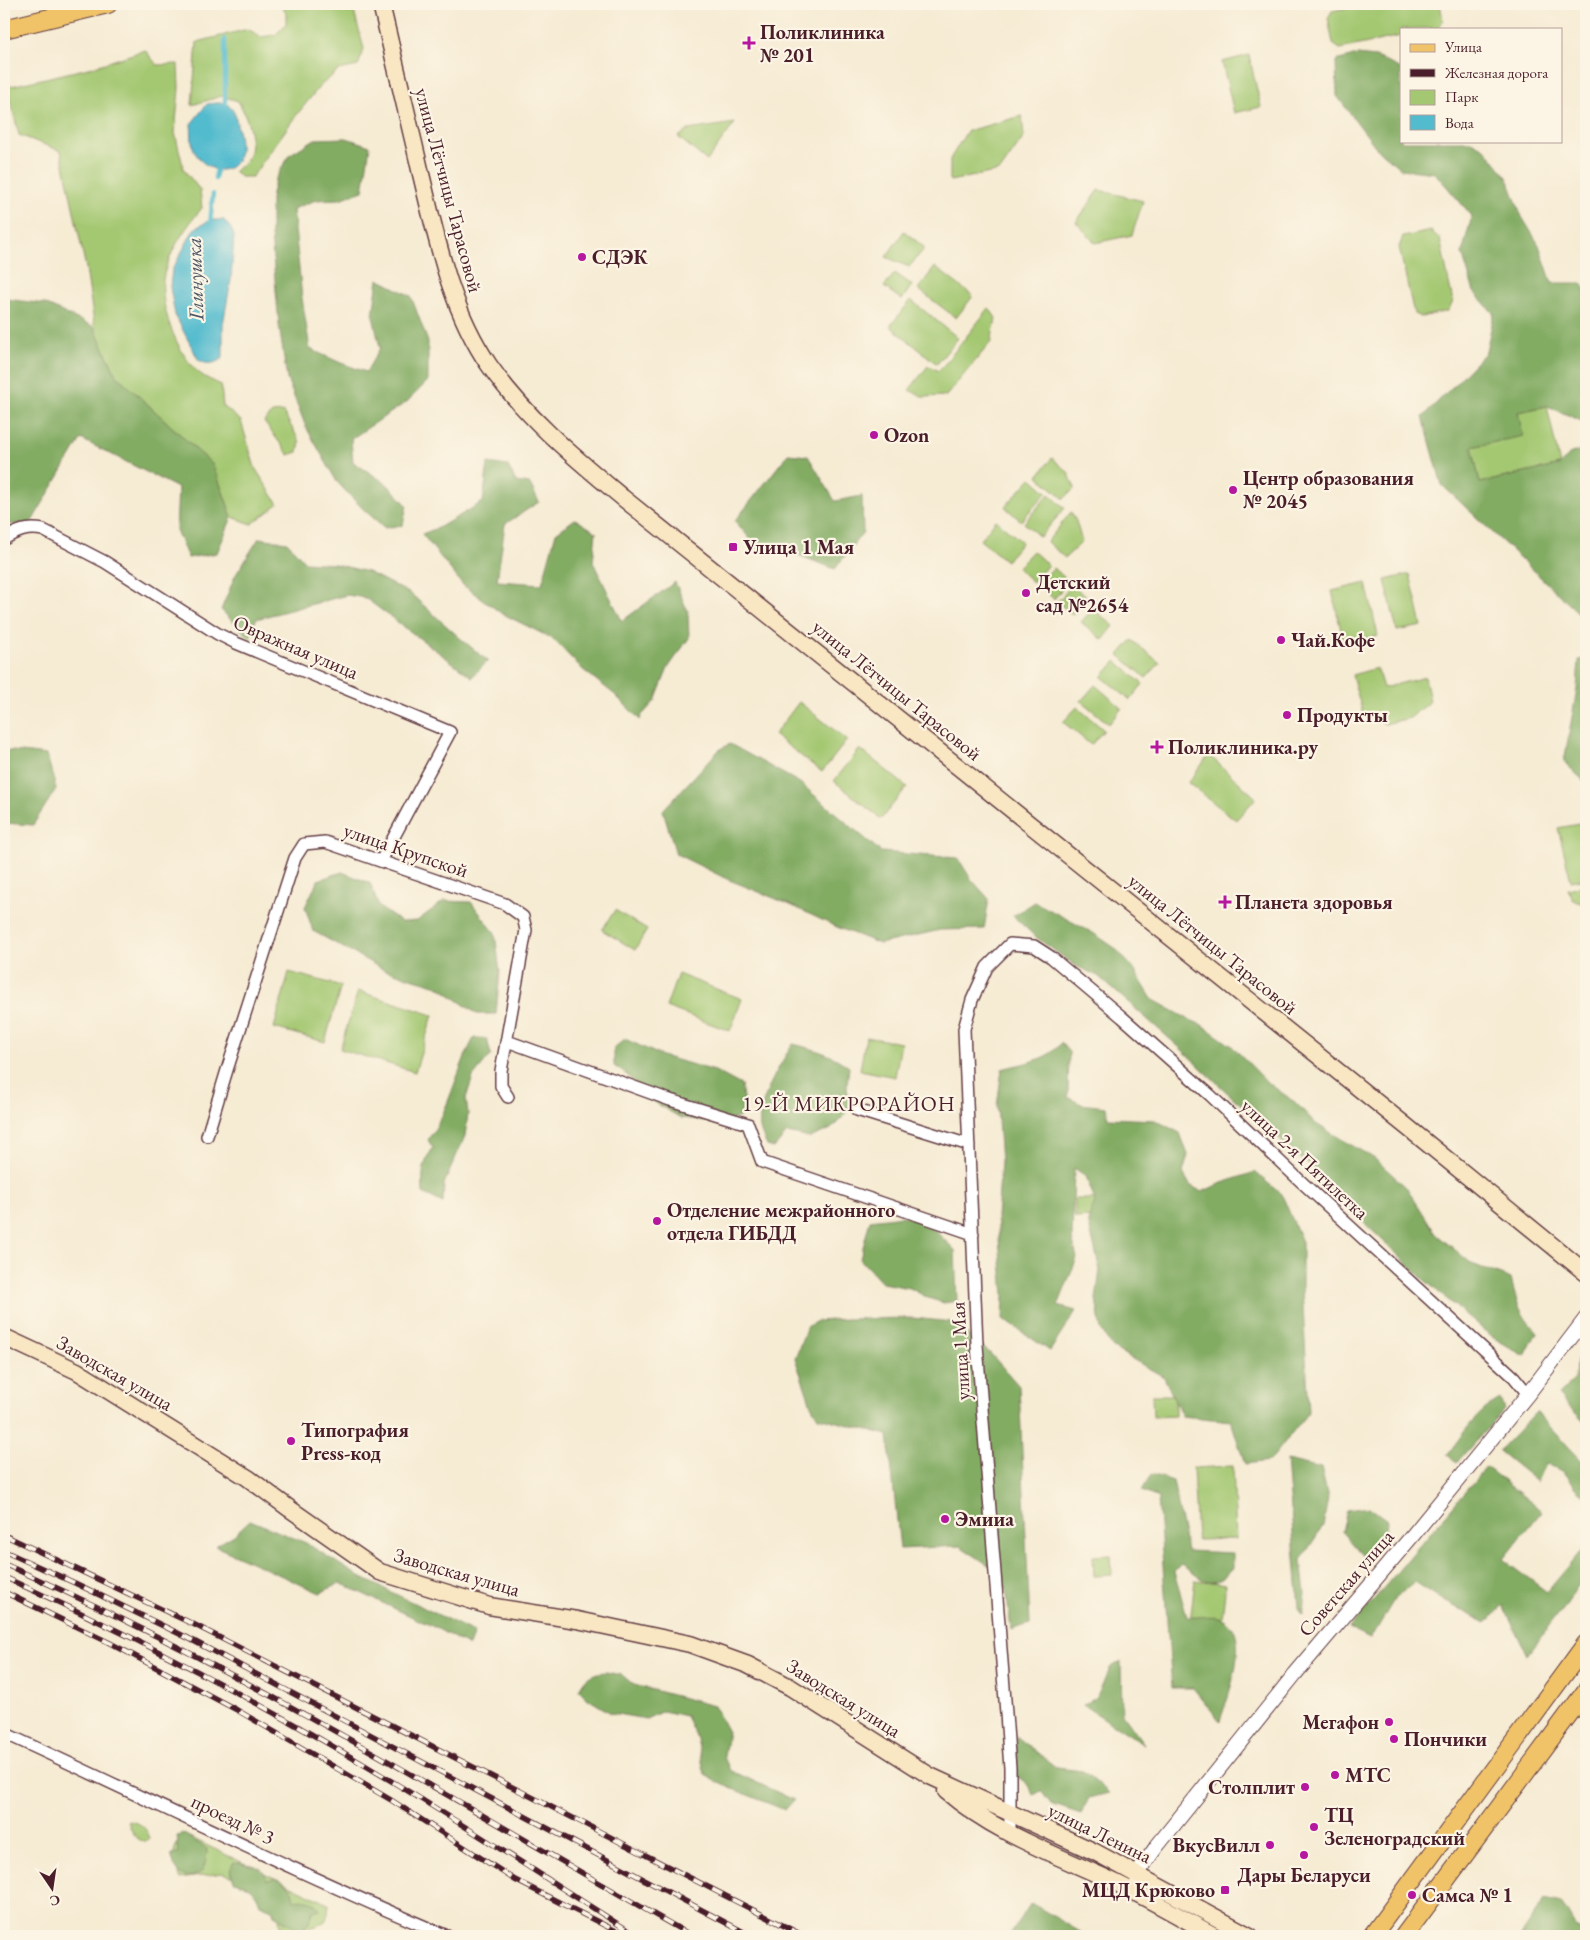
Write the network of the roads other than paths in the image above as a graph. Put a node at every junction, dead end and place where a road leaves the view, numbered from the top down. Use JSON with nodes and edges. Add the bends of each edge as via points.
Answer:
{"nodes":[{"id":1,"x":108,"y":4,"type":"edge"},
{"id":2,"x":381,"y":4,"type":"edge"},
{"id":3,"x":4,"y":29,"type":"edge"},
{"id":4,"x":4,"y":539,"type":"edge"},
{"id":5,"x":381,"y":861,"type":"junction"},
{"id":6,"x":1051,"y":957,"type":"joint"},
{"id":7,"x":507,"y":1041,"type":"junction"},
{"id":8,"x":508,"y":1097,"type":"dead end"},
{"id":9,"x":857,"y":1110,"type":"dead end"},
{"id":10,"x":207,"y":1136,"type":"dead end"},
{"id":11,"x":970,"y":1145,"type":"junction"},
{"id":12,"x":973,"y":1234,"type":"junction"},
{"id":13,"x":1586,"y":1273,"type":"edge"},
{"id":14,"x":1586,"y":1318,"type":"edge"},
{"id":15,"x":4,"y":1337,"type":"edge"},
{"id":16,"x":1528,"y":1394,"type":"junction"},
{"id":17,"x":1586,"y":1644,"type":"edge"},
{"id":18,"x":1586,"y":1692,"type":"edge"},
{"id":19,"x":4,"y":1733,"type":"edge"},
{"id":20,"x":930,"y":1776,"type":"junction"},
{"id":21,"x":1010,"y":1812,"type":"junction"},
{"id":22,"x":1010,"y":1834,"type":"junction"},
{"id":23,"x":1137,"y":1874,"type":"junction"},
{"id":24,"x":1141,"y":1896,"type":"junction"},
{"id":25,"x":447,"y":1936,"type":"edge"},
{"id":26,"x":1215,"y":1936,"type":"edge"},
{"id":27,"x":1250,"y":1936,"type":"edge"},
{"id":28,"x":1372,"y":1936,"type":"edge"},
{"id":29,"x":1404,"y":1936,"type":"edge"}],
"edges":[{"from":1,"to":3,"type":"main road"},
{"from":2,"to":13,"type":"main road","name":"улица Лётчицы Тарасовой","via":[[439,251],[454,297],[488,363],[536,422],[623,498]]},
{"from":4,"to":5,"type":"street","name":"Овражная улица","via":[[24,529],[43,530],[105,562],[236,643],[450,732]]},
{"from":5,"to":7,"type":"street","name":"улица Крупской","via":[[505,904],[523,917],[526,930]]},
{"from":5,"to":10,"type":"street","name":"улица Крупской","via":[[325,842],[304,844],[300,850]]},
{"from":6,"to":11,"type":"street","name":"улица 1 Мая","via":[[1034,946],[1010,944],[987,967],[972,1000],[964,1029]]},
{"from":6,"to":16,"type":"street","name":"улица 2-я Пятилетка","via":[[1210,1095],[1514,1377]]},
{"from":7,"to":8,"type":"street","name":"улица Крупской","via":[[501,1086]]},
{"from":7,"to":12,"type":"street","via":[[670,1100],[748,1124],[762,1162]]},
{"from":9,"to":11,"type":"street"},
{"from":11,"to":12,"type":"street","name":"улица 1 Мая"},
{"from":12,"to":21,"type":"street","name":"улица 1 Мая","via":[[978,1354],[1006,1700]]},
{"from":14,"to":16,"type":"street","name":"Советская улица"},
{"from":15,"to":20,"type":"main road","name":"Заводская улица","via":[[77,1371],[240,1473],[380,1572],[489,1606],[577,1620],[690,1644],[740,1662],[790,1687]]},
{"from":16,"to":23,"type":"street","name":"Советская улица","via":[[1414,1535],[1295,1674]]},
{"from":17,"to":28,"type":"main road"},
{"from":18,"to":29,"type":"main road"},
{"from":19,"to":25,"type":"street","name":"проезд № 3","via":[[345,1893]]},
{"from":20,"to":21,"type":"main road","name":"Заводская улица"},
{"from":20,"to":22,"type":"main road","name":"Заводская улица","via":[[976,1813]]},
{"from":21,"to":22,"type":"street","name":"улица 1 Мая"},
{"from":21,"to":23,"type":"main road","name":"улица Ленина"},
{"from":22,"to":24,"type":"main road","name":"улица Ленина"},
{"from":23,"to":24,"type":"street"},
{"from":23,"to":27,"type":"main road","name":"улица Ленина"},
{"from":24,"to":26,"type":"main road","name":"улица Ленина"}]}
